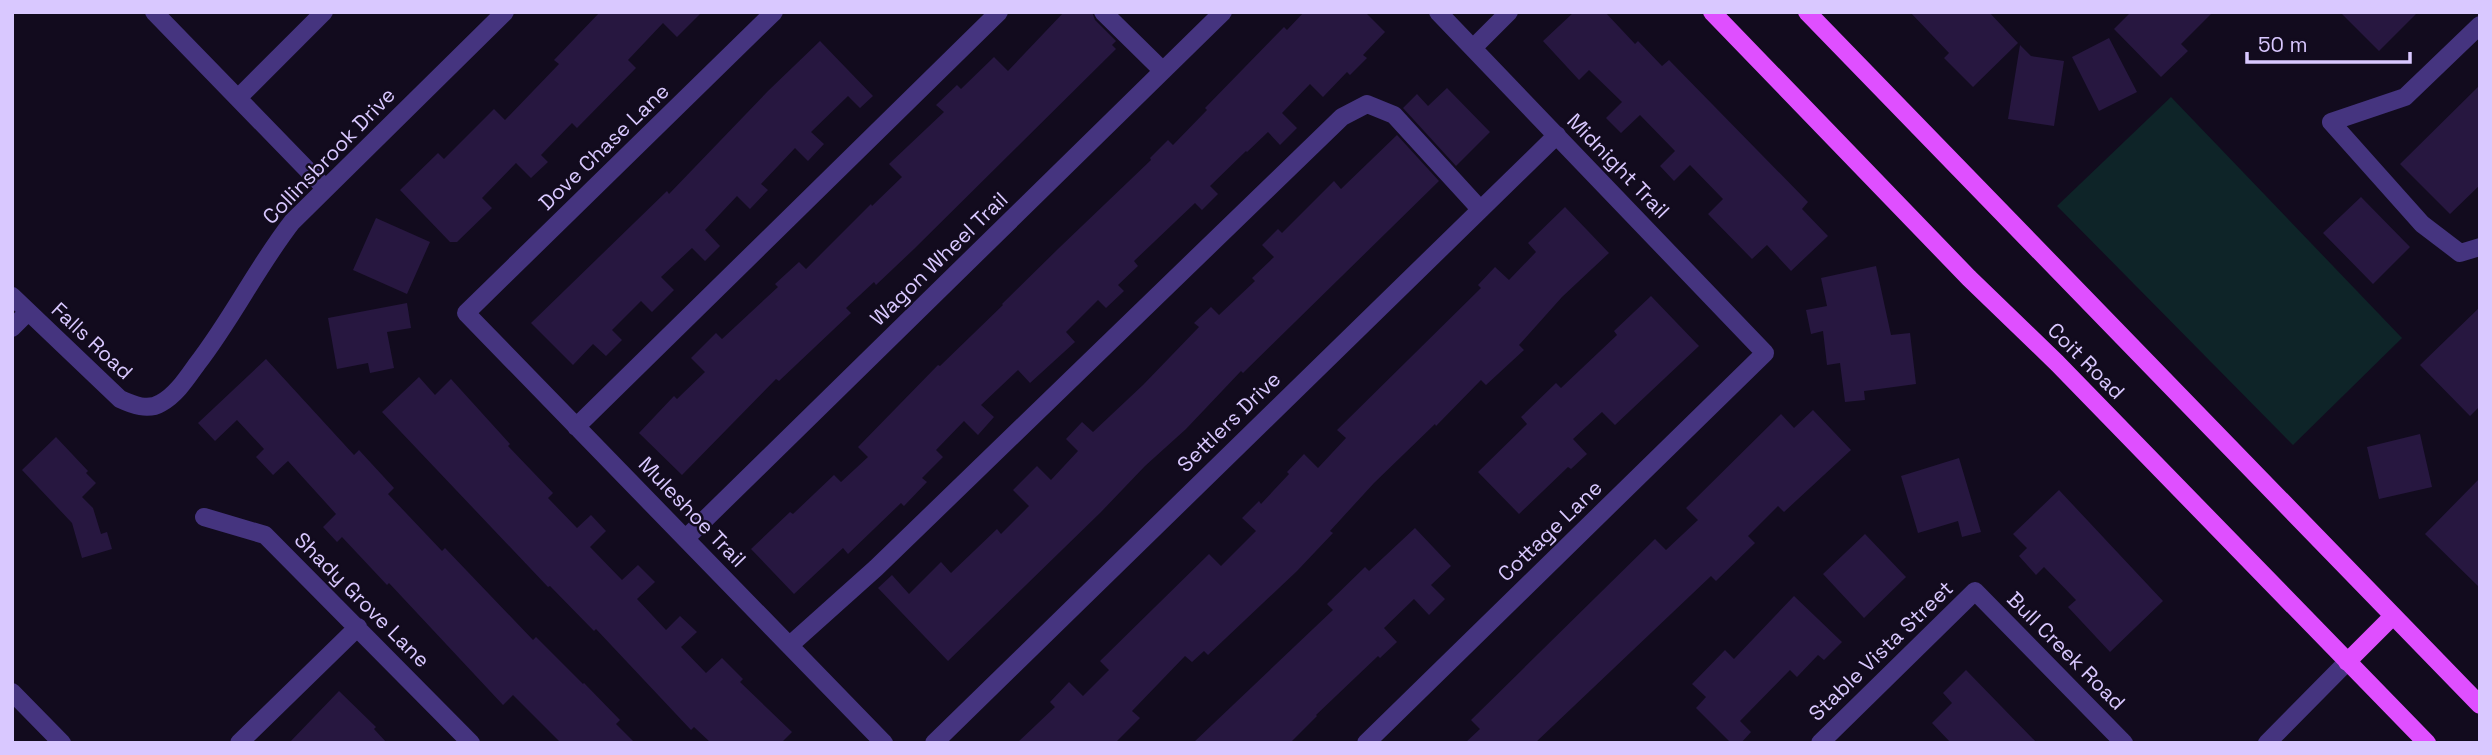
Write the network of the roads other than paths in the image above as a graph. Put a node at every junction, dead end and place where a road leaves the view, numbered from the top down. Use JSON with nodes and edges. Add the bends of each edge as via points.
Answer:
{"nodes":[{"id":1,"x":155,"y":12,"type":"edge"},
{"id":2,"x":324,"y":12,"type":"edge"},
{"id":3,"x":505,"y":12,"type":"edge"},
{"id":4,"x":774,"y":12,"type":"edge"},
{"id":5,"x":999,"y":12,"type":"edge"},
{"id":6,"x":1103,"y":12,"type":"edge"},
{"id":7,"x":1223,"y":12,"type":"edge"},
{"id":8,"x":1438,"y":12,"type":"edge"},
{"id":9,"x":1509,"y":12,"type":"edge"},
{"id":10,"x":1712,"y":12,"type":"edge"},
{"id":11,"x":1807,"y":12,"type":"edge"},
{"id":12,"x":2480,"y":25,"type":"edge"},
{"id":13,"x":1473,"y":48,"type":"junction"},
{"id":14,"x":1163,"y":71,"type":"junction"},
{"id":15,"x":238,"y":98,"type":"junction"},
{"id":16,"x":1557,"y":135,"type":"junction"},
{"id":17,"x":325,"y":188,"type":"junction"},
{"id":18,"x":1479,"y":209,"type":"junction"},
{"id":19,"x":2480,"y":247,"type":"edge"},
{"id":20,"x":12,"y":296,"type":"edge"},
{"id":21,"x":28,"y":312,"type":"junction"},
{"id":22,"x":466,"y":313,"type":"joint"},
{"id":23,"x":12,"y":328,"type":"edge"},
{"id":24,"x":1765,"y":353,"type":"joint"},
{"id":25,"x":148,"y":407,"type":"joint"},
{"id":26,"x":576,"y":427,"type":"junction"},
{"id":27,"x":204,"y":517,"type":"dead end"},
{"id":28,"x":686,"y":538,"type":"junction"},
{"id":29,"x":1975,"y":591,"type":"joint"},
{"id":30,"x":2393,"y":616,"type":"junction"},
{"id":31,"x":358,"y":627,"type":"junction"},
{"id":32,"x":790,"y":645,"type":"junction"},
{"id":33,"x":2347,"y":662,"type":"junction"},
{"id":34,"x":12,"y":692,"type":"edge"},
{"id":35,"x":2480,"y":705,"type":"edge"},
{"id":36,"x":62,"y":743,"type":"edge"},
{"id":37,"x":239,"y":743,"type":"edge"},
{"id":38,"x":471,"y":743,"type":"edge"},
{"id":39,"x":884,"y":743,"type":"edge"},
{"id":40,"x":934,"y":743,"type":"edge"},
{"id":41,"x":1366,"y":743,"type":"edge"},
{"id":42,"x":1820,"y":743,"type":"edge"},
{"id":43,"x":2124,"y":743,"type":"edge"},
{"id":44,"x":2267,"y":743,"type":"edge"},
{"id":45,"x":2427,"y":743,"type":"edge"}],
"edges":[{"from":1,"to":15,"type":"street"},
{"from":2,"to":15,"type":"street"},
{"from":3,"to":17,"type":"street","name":"Collinsbrook Drive"},
{"from":4,"to":22,"type":"street","name":"Dove Chase Lane"},
{"from":5,"to":26,"type":"street"},
{"from":6,"to":14,"type":"street"},
{"from":7,"to":14,"type":"street","name":"Wagon Wheel Trail"},
{"from":8,"to":13,"type":"street","name":"Midnight Trail"},
{"from":9,"to":13,"type":"street"},
{"from":10,"to":33,"type":"main road","name":"Coit Road"},
{"from":11,"to":30,"type":"main road","name":"Coit Road"},
{"from":12,"to":19,"type":"street","via":[[2405,97],[2331,122],[2422,224],[2460,253]]},
{"from":13,"to":16,"type":"street","name":"Midnight Trail"},
{"from":14,"to":28,"type":"street","name":"Wagon Wheel Trail"},
{"from":15,"to":17,"type":"street"},
{"from":16,"to":18,"type":"street","name":"Settlers Drive"},
{"from":16,"to":24,"type":"street","name":"Midnight Trail"},
{"from":17,"to":25,"type":"street","name":"Collinsbrook Drive","via":[[275,244],[219,336],[180,387]]},
{"from":18,"to":32,"type":"street","via":[[1394,115],[1367,104],[1342,117],[876,568]]},
{"from":18,"to":40,"type":"street","name":"Settlers Drive"},
{"from":20,"to":21,"type":"street","name":"Falls Road"},
{"from":21,"to":23,"type":"street"},
{"from":21,"to":25,"type":"street","name":"Falls Road","via":[[120,399]]},
{"from":22,"to":26,"type":"street","name":"Muleshoe Trail"},
{"from":24,"to":41,"type":"street","name":"Cottage Lane"},
{"from":26,"to":28,"type":"street","name":"Muleshoe Trail"},
{"from":27,"to":31,"type":"street","name":"Shady Grove Lane","via":[[265,535]]},
{"from":28,"to":32,"type":"street","name":"Muleshoe Trail"},
{"from":29,"to":42,"type":"street","name":"Stable Vista Street"},
{"from":29,"to":43,"type":"street","name":"Bull Creek Road"},
{"from":30,"to":33,"type":"main road"},
{"from":30,"to":35,"type":"main road","name":"Coit Road"},
{"from":31,"to":37,"type":"street"},
{"from":31,"to":38,"type":"street","name":"Shady Grove Lane"},
{"from":32,"to":39,"type":"street","name":"Muleshoe Trail"},
{"from":33,"to":44,"type":"street"},
{"from":33,"to":45,"type":"main road","name":"Coit Road"},
{"from":34,"to":36,"type":"street"}]}
